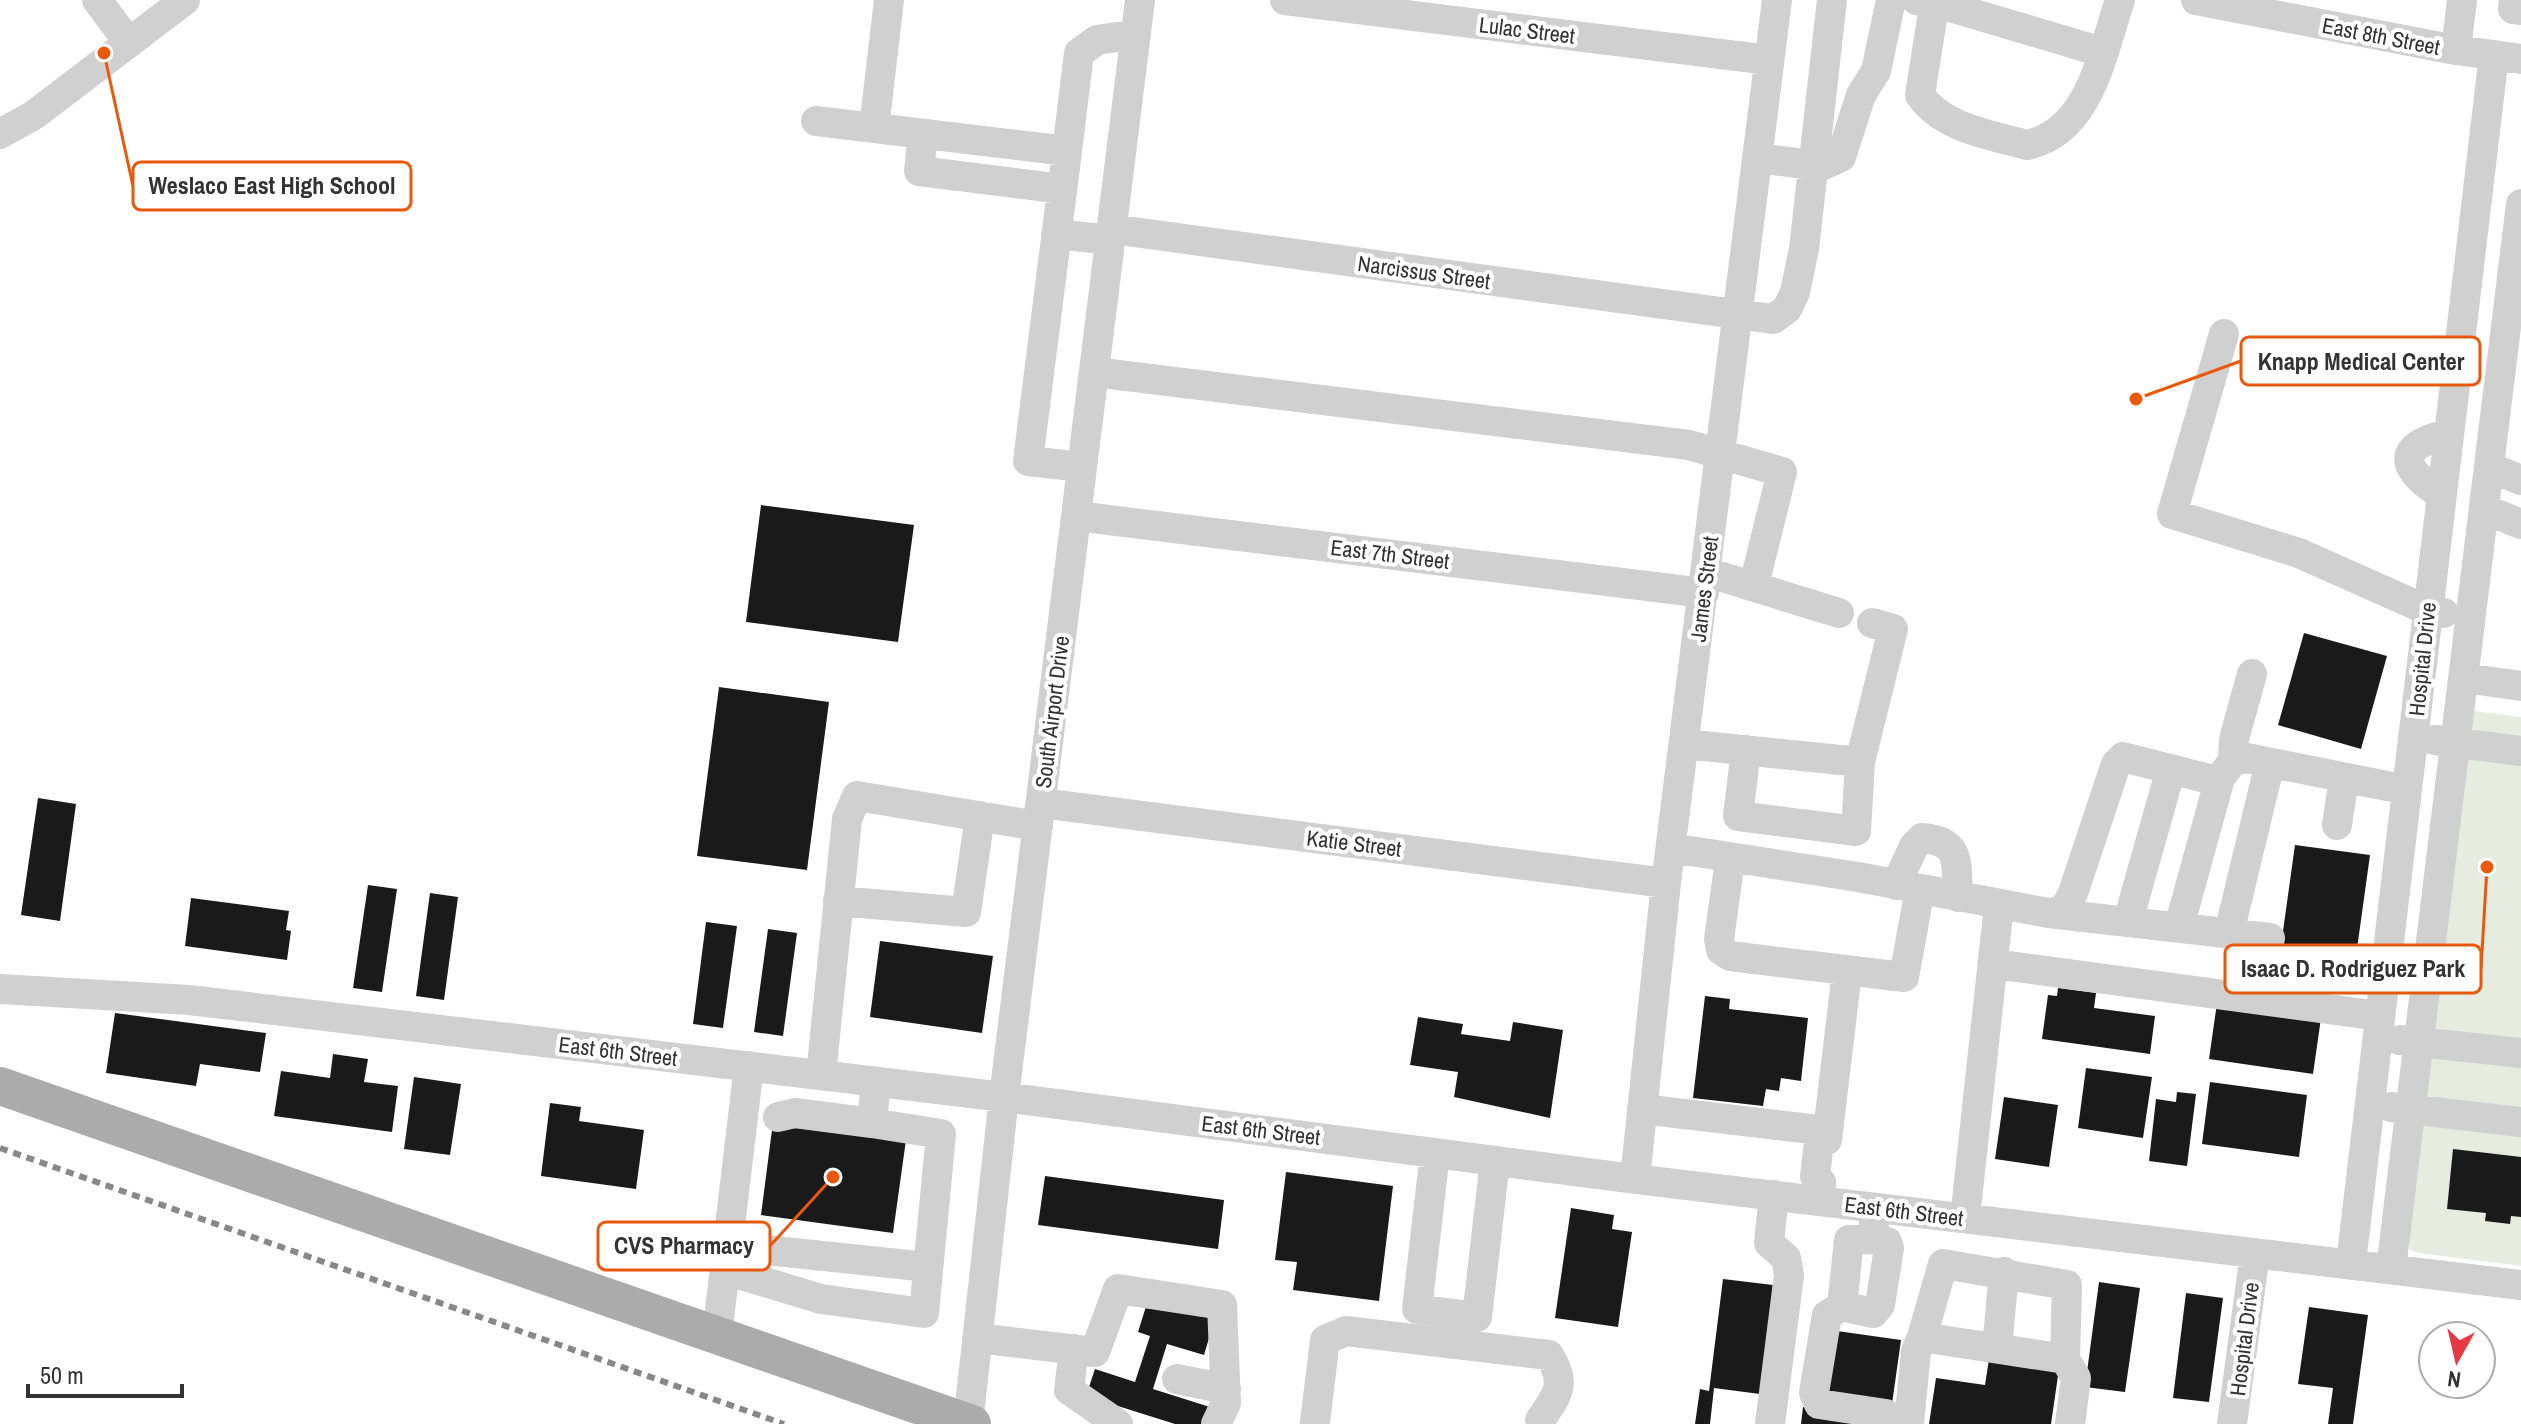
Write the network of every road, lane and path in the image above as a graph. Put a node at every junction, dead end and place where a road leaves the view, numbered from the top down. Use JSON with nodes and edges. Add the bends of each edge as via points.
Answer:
{"nodes":[{"id":1,"x":97,"y":0,"type":"edge"},
{"id":2,"x":185,"y":0,"type":"edge"},
{"id":3,"x":889,"y":0,"type":"edge"},
{"id":4,"x":1140,"y":0,"type":"edge"},
{"id":5,"x":1285,"y":0,"type":"edge"},
{"id":6,"x":1777,"y":0,"type":"edge"},
{"id":7,"x":1832,"y":0,"type":"edge"},
{"id":8,"x":1891,"y":0,"type":"edge"},
{"id":9,"x":2120,"y":0,"type":"edge"},
{"id":10,"x":2196,"y":0,"type":"edge"},
{"id":11,"x":2462,"y":0,"type":"edge"},
{"id":12,"x":2514,"y":0,"type":"edge"},
{"id":13,"x":1928,"y":1,"type":"edge"},
{"id":14,"x":2275,"y":8,"type":"edge"},
{"id":15,"x":2521,"y":10,"type":"edge"},
{"id":16,"x":1136,"y":34,"type":"junction"},
{"id":17,"x":129,"y":43,"type":"junction"},
{"id":18,"x":2456,"y":50,"type":"junction"},
{"id":19,"x":2102,"y":52,"type":"junction"},
{"id":20,"x":2508,"y":57,"type":"edge"},
{"id":21,"x":1769,"y":60,"type":"junction"},
{"id":22,"x":816,"y":121,"type":"dead end"},
{"id":23,"x":874,"y":128,"type":"junction"},
{"id":24,"x":0,"y":134,"type":"edge"},
{"id":25,"x":923,"y":134,"type":"junction"},
{"id":26,"x":1067,"y":151,"type":"junction"},
{"id":27,"x":1757,"y":158,"type":"junction"},
{"id":28,"x":1814,"y":165,"type":"junction"},
{"id":29,"x":1062,"y":189,"type":"junction"},
{"id":30,"x":2521,"y":204,"type":"edge"},
{"id":31,"x":1056,"y":234,"type":"junction"},
{"id":32,"x":1111,"y":235,"type":"junction"},
{"id":33,"x":2467,"y":280,"type":"junction"},
{"id":34,"x":2516,"y":286,"type":"edge"},
{"id":35,"x":1737,"y":315,"type":"junction"},
{"id":36,"x":2224,"y":334,"type":"dead end"},
{"id":37,"x":1094,"y":372,"type":"junction"},
{"id":38,"x":1720,"y":454,"type":"junction"},
{"id":39,"x":1082,"y":467,"type":"junction"},
{"id":40,"x":2489,"y":467,"type":"junction"},
{"id":41,"x":2521,"y":480,"type":"edge"},
{"id":42,"x":2484,"y":509,"type":"junction"},
{"id":43,"x":1076,"y":516,"type":"junction"},
{"id":44,"x":2521,"y":524,"type":"edge"},
{"id":45,"x":1705,"y":582,"type":"junction"},
{"id":46,"x":1754,"y":585,"type":"junction"},
{"id":47,"x":2427,"y":610,"type":"junction"},
{"id":48,"x":1839,"y":613,"type":"dead end"},
{"id":49,"x":2470,"y":617,"type":"junction"},
{"id":50,"x":1872,"y":623,"type":"dead end"},
{"id":51,"x":2252,"y":674,"type":"dead end"},
{"id":52,"x":2464,"y":678,"type":"junction"},
{"id":53,"x":2521,"y":686,"type":"edge"},
{"id":54,"x":2413,"y":737,"type":"junction"},
{"id":55,"x":2456,"y":743,"type":"junction"},
{"id":56,"x":1684,"y":744,"type":"junction"},
{"id":57,"x":1746,"y":750,"type":"junction"},
{"id":58,"x":2521,"y":751,"type":"edge"},
{"id":59,"x":1860,"y":762,"type":"junction"},
{"id":60,"x":2270,"y":763,"type":"junction"},
{"id":61,"x":2171,"y":769,"type":"junction"},
{"id":62,"x":2226,"y":770,"type":"junction"},
{"id":63,"x":2344,"y":778,"type":"junction"},
{"id":64,"x":2407,"y":790,"type":"junction"},
{"id":65,"x":1040,"y":814,"type":"junction"},
{"id":66,"x":980,"y":816,"type":"junction"},
{"id":67,"x":2337,"y":825,"type":"dead end"},
{"id":68,"x":1671,"y":848,"type":"junction"},
{"id":69,"x":1730,"y":860,"type":"junction"},
{"id":70,"x":1666,"y":883,"type":"junction"},
{"id":71,"x":1908,"y":887,"type":"junction"},
{"id":72,"x":1958,"y":897,"type":"junction"},
{"id":73,"x":838,"y":901,"type":"junction"},
{"id":74,"x":1999,"y":905,"type":"junction"},
{"id":75,"x":2056,"y":912,"type":"junction"},
{"id":76,"x":2128,"y":921,"type":"junction"},
{"id":77,"x":2179,"y":927,"type":"junction"},
{"id":78,"x":2229,"y":933,"type":"junction"},
{"id":79,"x":2270,"y":938,"type":"dead end"},
{"id":80,"x":1994,"y":964,"type":"junction"},
{"id":81,"x":1847,"y":972,"type":"junction"},
{"id":82,"x":0,"y":989,"type":"edge"},
{"id":83,"x":2379,"y":1027,"type":"junction"},
{"id":84,"x":2419,"y":1042,"type":"junction"},
{"id":85,"x":2521,"y":1053,"type":"edge"},
{"id":86,"x":749,"y":1066,"type":"junction"},
{"id":87,"x":821,"y":1075,"type":"junction"},
{"id":88,"x":876,"y":1082,"type":"junction"},
{"id":89,"x":0,"y":1086,"type":"edge"},
{"id":90,"x":1004,"y":1097,"type":"junction"},
{"id":91,"x":2370,"y":1104,"type":"junction"},
{"id":92,"x":1642,"y":1109,"type":"junction"},
{"id":93,"x":2411,"y":1109,"type":"junction"},
{"id":94,"x":2521,"y":1122,"type":"edge"},
{"id":95,"x":872,"y":1123,"type":"junction"},
{"id":96,"x":1827,"y":1136,"type":"junction"},
{"id":97,"x":1435,"y":1153,"type":"junction"},
{"id":98,"x":738,"y":1155,"type":"junction"},
{"id":99,"x":1495,"y":1161,"type":"junction"},
{"id":100,"x":1635,"y":1179,"type":"junction"},
{"id":101,"x":1820,"y":1192,"type":"junction"},
{"id":102,"x":1774,"y":1195,"type":"junction"},
{"id":103,"x":1876,"y":1208,"type":"junction"},
{"id":104,"x":1968,"y":1219,"type":"junction"},
{"id":105,"x":2056,"y":1229,"type":"junction"},
{"id":106,"x":2255,"y":1253,"type":"junction"},
{"id":107,"x":726,"y":1258,"type":"junction"},
{"id":108,"x":2351,"y":1263,"type":"junction"},
{"id":109,"x":1965,"y":1266,"type":"junction"},
{"id":110,"x":928,"y":1267,"type":"junction"},
{"id":111,"x":2391,"y":1269,"type":"junction"},
{"id":112,"x":2004,"y":1272,"type":"junction"},
{"id":113,"x":2053,"y":1282,"type":"junction"},
{"id":114,"x":2521,"y":1285,"type":"edge"},
{"id":115,"x":717,"y":1335,"type":"junction"},
{"id":116,"x":1922,"y":1337,"type":"junction"},
{"id":117,"x":977,"y":1338,"type":"junction"},
{"id":118,"x":1997,"y":1348,"type":"junction"},
{"id":119,"x":1074,"y":1349,"type":"junction"},
{"id":120,"x":2065,"y":1359,"type":"junction"},
{"id":121,"x":1177,"y":1379,"type":"dead end"},
{"id":122,"x":1226,"y":1389,"type":"junction"},
{"id":123,"x":1898,"y":1419,"type":"edge"},
{"id":124,"x":1540,"y":1422,"type":"edge"},
{"id":125,"x":969,"y":1423,"type":"edge"},
{"id":126,"x":1320,"y":1423,"type":"edge"},
{"id":127,"x":1118,"y":1424,"type":"edge"},
{"id":128,"x":1216,"y":1424,"type":"edge"},
{"id":129,"x":1770,"y":1424,"type":"edge"},
{"id":130,"x":2070,"y":1424,"type":"edge"},
{"id":131,"x":2232,"y":1424,"type":"edge"}],
"edges":[{"from":1,"to":17,"type":"street"},
{"from":2,"to":17,"type":"street"},
{"from":3,"to":23,"type":"street"},
{"from":4,"to":16,"type":"street","name":"South Airport Drive"},
{"from":5,"to":21,"type":"street","name":"Lulac Street"},
{"from":6,"to":21,"type":"street","name":"James Street"},
{"from":7,"to":28,"type":"street","name":"Narcissus Street"},
{"from":8,"to":28,"type":"street","via":[[1876,71],[1861,95],[1841,157],[1835,163]]},
{"from":9,"to":19,"type":"street"},
{"from":10,"to":14,"type":"street","name":"East 8th Street"},
{"from":11,"to":18,"type":"street"},
{"from":12,"to":15,"type":"street","via":[[2513,9]]},
{"from":13,"to":19,"type":"street"},
{"from":13,"to":19,"type":"street","via":[[1920,95],[1928,107],[1964,128],[2027,145],[2038,143],[2085,103]]},
{"from":14,"to":18,"type":"street","name":"East 8th Street"},
{"from":16,"to":26,"type":"street","via":[[1097,40],[1079,53]]},
{"from":16,"to":32,"type":"street","name":"South Airport Drive"},
{"from":17,"to":24,"type":"street","via":[[34,115]]},
{"from":18,"to":20,"type":"street","name":"East 8th Street"},
{"from":20,"to":33,"type":"street","name":"Hospital Drive"},
{"from":21,"to":27,"type":"street","name":"James Street"},
{"from":22,"to":23,"type":"street"},
{"from":23,"to":25,"type":"street"},
{"from":25,"to":26,"type":"street"},
{"from":25,"to":29,"type":"street","via":[[919,171]]},
{"from":26,"to":29,"type":"street"},
{"from":27,"to":28,"type":"street"},
{"from":27,"to":35,"type":"street","name":"James Street"},
{"from":28,"to":35,"type":"street","name":"Narcissus Street","via":[[1804,249],[1787,309],[1773,319]]},
{"from":29,"to":31,"type":"street"},
{"from":30,"to":34,"type":"street","name":"Hospital Drive"},
{"from":31,"to":32,"type":"street","name":"Narcissus Street"},
{"from":31,"to":39,"type":"street","via":[[1028,461]]},
{"from":32,"to":35,"type":"street","name":"Narcissus Street"},
{"from":32,"to":37,"type":"street","name":"South Airport Drive"},
{"from":33,"to":34,"type":"street"},
{"from":33,"to":47,"type":"street","name":"Hospital Drive"},
{"from":34,"to":40,"type":"street","name":"Hospital Drive"},
{"from":35,"to":38,"type":"street","name":"James Street"},
{"from":36,"to":47,"type":"street","via":[[2172,514],[2299,553]]},
{"from":37,"to":38,"type":"street","via":[[1689,445]]},
{"from":37,"to":39,"type":"street","name":"South Airport Drive"},
{"from":38,"to":45,"type":"street","name":"James Street"},
{"from":38,"to":46,"type":"street","via":[[1782,472]]},
{"from":39,"to":43,"type":"street","name":"South Airport Drive"},
{"from":40,"to":41,"type":"street"},
{"from":40,"to":42,"type":"street","name":"Hospital Drive"},
{"from":42,"to":44,"type":"street"},
{"from":42,"to":49,"type":"street","name":"Hospital Drive"},
{"from":43,"to":45,"type":"street","name":"East 7th Street"},
{"from":43,"to":65,"type":"street","name":"South Airport Drive"},
{"from":45,"to":46,"type":"street","name":"East 7th Street"},
{"from":45,"to":56,"type":"street","name":"James Street"},
{"from":46,"to":48,"type":"street","name":"East 7th Street"},
{"from":47,"to":49,"type":"street"},
{"from":47,"to":54,"type":"street","name":"Hospital Drive"},
{"from":49,"to":52,"type":"street","name":"Hospital Drive"},
{"from":50,"to":59,"type":"street","via":[[1893,629]]},
{"from":51,"to":62,"type":"street"},
{"from":52,"to":53,"type":"street"},
{"from":52,"to":55,"type":"street","name":"Hospital Drive"},
{"from":54,"to":55,"type":"street"},
{"from":54,"to":64,"type":"street","name":"Hospital Drive"},
{"from":55,"to":58,"type":"street"},
{"from":55,"to":84,"type":"street","name":"Hospital Drive"},
{"from":56,"to":57,"type":"street"},
{"from":56,"to":68,"type":"street","name":"James Street"},
{"from":57,"to":59,"type":"street"},
{"from":57,"to":59,"type":"street","via":[[1738,816],[1856,831]]},
{"from":60,"to":62,"type":"street","via":[[2247,758]]},
{"from":60,"to":63,"type":"street"},
{"from":60,"to":78,"type":"street"},
{"from":61,"to":62,"type":"street","via":[[2213,780]]},
{"from":61,"to":75,"type":"street","via":[[2123,757],[2116,764],[2073,893],[2065,908]]},
{"from":61,"to":76,"type":"street"},
{"from":62,"to":77,"type":"street"},
{"from":63,"to":64,"type":"street"},
{"from":63,"to":67,"type":"street"},
{"from":64,"to":83,"type":"street","name":"Hospital Drive"},
{"from":65,"to":66,"type":"street","name":"Katie Street"},
{"from":65,"to":70,"type":"street","name":"Katie Street"},
{"from":65,"to":90,"type":"street","name":"South Airport Drive"},
{"from":66,"to":73,"type":"street","via":[[966,912]]},
{"from":66,"to":73,"type":"street","name":"Katie Street","via":[[857,796],[847,819]]},
{"from":68,"to":69,"type":"street"},
{"from":68,"to":70,"type":"street","name":"James Street"},
{"from":69,"to":71,"type":"street"},
{"from":69,"to":81,"type":"street","via":[[1721,950],[1730,956]]},
{"from":70,"to":92,"type":"street","name":"James Street"},
{"from":71,"to":72,"type":"street"},
{"from":71,"to":72,"type":"street","via":[[1914,846],[1922,838],[1945,841],[1951,848]]},
{"from":71,"to":81,"type":"street","via":[[1904,977]]},
{"from":72,"to":74,"type":"street"},
{"from":73,"to":87,"type":"street"},
{"from":74,"to":75,"type":"street"},
{"from":74,"to":80,"type":"street"},
{"from":75,"to":76,"type":"street"},
{"from":76,"to":77,"type":"street"},
{"from":77,"to":78,"type":"street"},
{"from":78,"to":79,"type":"street"},
{"from":80,"to":83,"type":"street"},
{"from":80,"to":104,"type":"street"},
{"from":81,"to":96,"type":"street"},
{"from":82,"to":86,"type":"street","name":"East 6th Street","via":[[189,1000]]},
{"from":83,"to":84,"type":"street"},
{"from":83,"to":91,"type":"street","name":"Hospital Drive"},
{"from":84,"to":85,"type":"street"},
{"from":84,"to":93,"type":"street","name":"Hospital Drive"},
{"from":86,"to":87,"type":"street","name":"East 6th Street"},
{"from":86,"to":98,"type":"street"},
{"from":87,"to":88,"type":"street","name":"East 6th Street"},
{"from":88,"to":90,"type":"street","name":"East 6th Street"},
{"from":88,"to":95,"type":"street"},
{"from":89,"to":115,"type":"main road"},
{"from":90,"to":97,"type":"street","name":"East 6th Street"},
{"from":90,"to":117,"type":"street","name":"South Airport Drive"},
{"from":91,"to":93,"type":"street"},
{"from":91,"to":108,"type":"street","name":"Hospital Drive"},
{"from":92,"to":96,"type":"street"},
{"from":92,"to":100,"type":"street","name":"James Street"},
{"from":93,"to":94,"type":"street"},
{"from":93,"to":111,"type":"street","name":"Hospital Drive"},
{"from":95,"to":98,"type":"street","via":[[795,1113],[773,1122]]},
{"from":95,"to":110,"type":"street","via":[[941,1134]]},
{"from":96,"to":101,"type":"street","via":[[1834,1145],[1830,1178]]},
{"from":97,"to":99,"type":"street","name":"East 6th Street"},
{"from":97,"to":99,"type":"street","via":[[1417,1309],[1477,1317]]},
{"from":98,"to":107,"type":"street"},
{"from":99,"to":100,"type":"street","name":"East 6th Street"},
{"from":100,"to":102,"type":"street","name":"East 6th Street"},
{"from":101,"to":102,"type":"street","name":"East 6th Street"},
{"from":101,"to":103,"type":"street","name":"East 6th Street"},
{"from":102,"to":129,"type":"street","via":[[1769,1243],[1786,1258],[1789,1275]]},
{"from":103,"to":104,"type":"street","name":"East 6th Street"},
{"from":103,"to":123,"type":"street","via":[[1872,1239],[1887,1242],[1889,1248],[1880,1305],[1873,1313],[1842,1306],[1827,1315],[1814,1399]]},
{"from":104,"to":105,"type":"street","name":"East 6th Street"},
{"from":104,"to":109,"type":"street"},
{"from":105,"to":106,"type":"street","name":"East 6th Street"},
{"from":105,"to":113,"type":"street"},
{"from":106,"to":108,"type":"street","name":"East 6th Street"},
{"from":106,"to":131,"type":"street","name":"Hospital Drive"},
{"from":107,"to":110,"type":"street"},
{"from":107,"to":110,"type":"street","via":[[821,1299],[924,1313]]},
{"from":107,"to":115,"type":"street"},
{"from":108,"to":111,"type":"street","name":"East 6th Street"},
{"from":109,"to":112,"type":"street"},
{"from":109,"to":116,"type":"street","via":[[1943,1264]]},
{"from":111,"to":114,"type":"street","name":"East 6th Street"},
{"from":112,"to":113,"type":"street"},
{"from":112,"to":118,"type":"street"},
{"from":113,"to":120,"type":"street","via":[[2067,1285]]},
{"from":115,"to":125,"type":"main road"},
{"from":116,"to":118,"type":"street"},
{"from":116,"to":123,"type":"street"},
{"from":117,"to":119,"type":"street"},
{"from":117,"to":125,"type":"street","name":"South Airport Drive"},
{"from":118,"to":120,"type":"street"},
{"from":119,"to":122,"type":"street","via":[[1095,1352],[1118,1289],[1222,1305]]},
{"from":119,"to":127,"type":"street","via":[[1069,1390]]},
{"from":120,"to":130,"type":"street","via":[[2076,1378]]},
{"from":121,"to":122,"type":"street"},
{"from":122,"to":128,"type":"street"},
{"from":124,"to":126,"type":"street","via":[[1542,1382],[1530,1360],[1496,1349],[1346,1331],[1325,1340]]}]}
